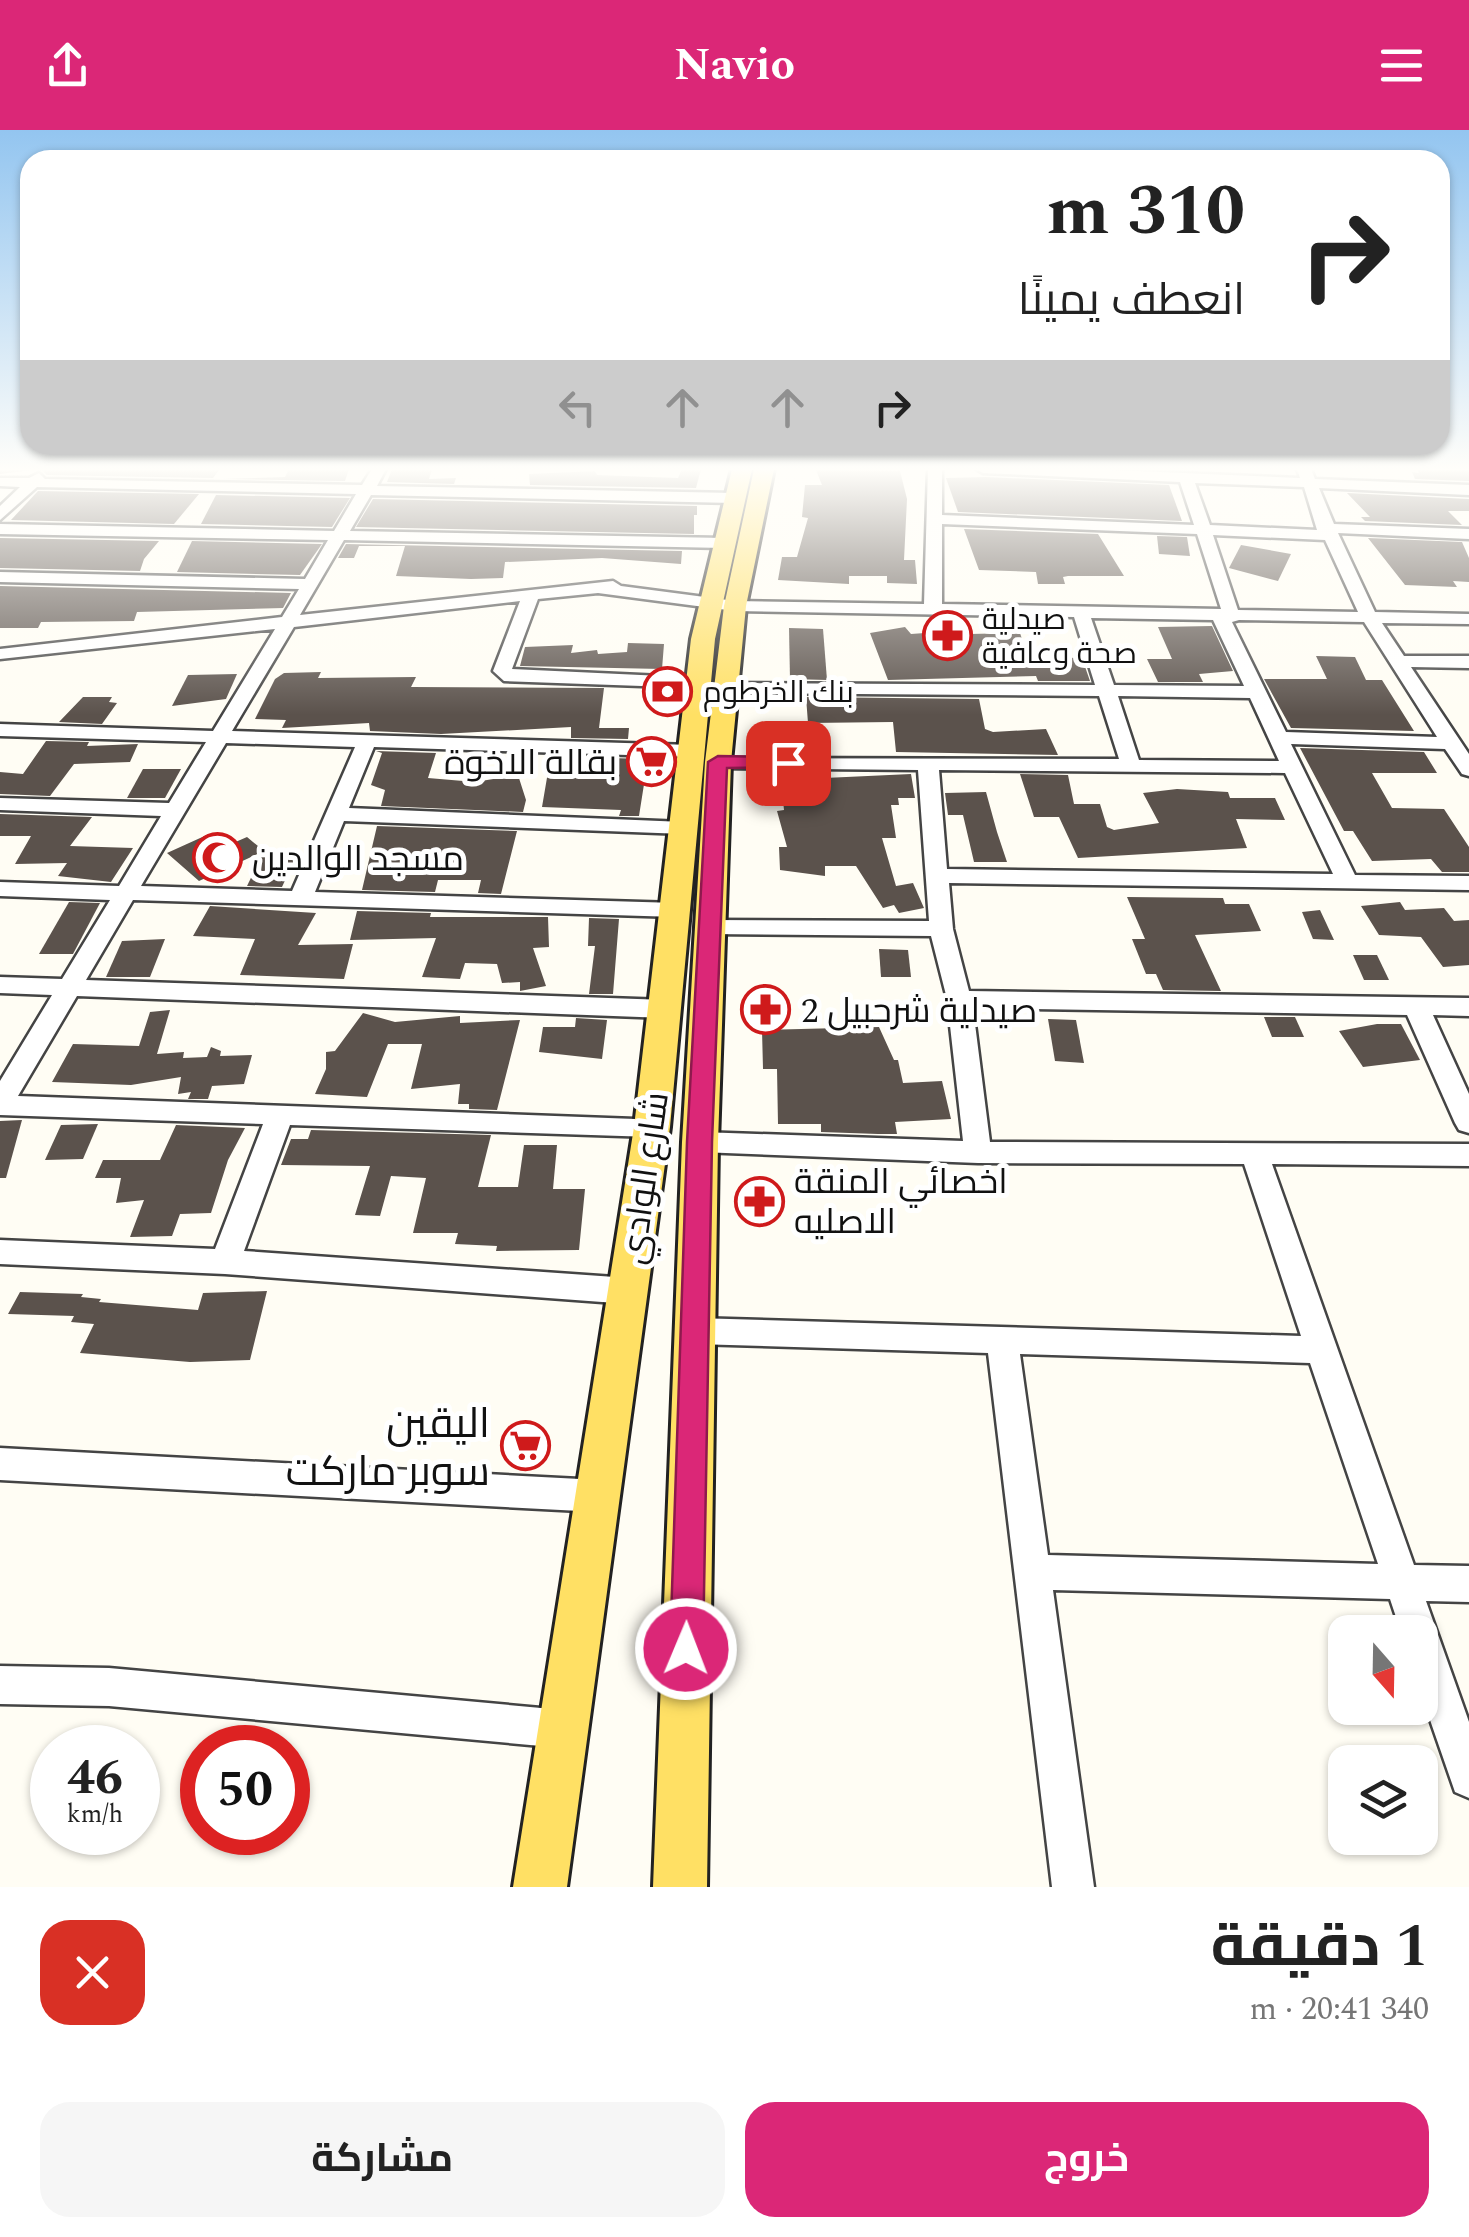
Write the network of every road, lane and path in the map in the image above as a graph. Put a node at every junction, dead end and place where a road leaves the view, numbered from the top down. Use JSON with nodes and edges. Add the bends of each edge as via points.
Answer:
{"nodes":[{"id":1,"x":332,"y":551,"type":"edge"},
{"id":2,"x":724,"y":551,"type":"edge"},
{"id":3,"x":739,"y":551,"type":"edge"},
{"id":4,"x":933,"y":551,"type":"edge"},
{"id":5,"x":1208,"y":551,"type":"edge"},
{"id":6,"x":1336,"y":551,"type":"edge"},
{"id":7,"x":0,"y":577,"type":"edge"},
{"id":8,"x":313,"y":584,"type":"junction"},
{"id":9,"x":725,"y":595,"type":"junction"},
{"id":10,"x":530,"y":597,"type":"junction"},
{"id":11,"x":932,"y":610,"type":"junction"},
{"id":12,"x":1081,"y":613,"type":"junction"},
{"id":13,"x":1226,"y":616,"type":"junction"},
{"id":14,"x":1370,"y":618,"type":"junction"},
{"id":15,"x":1469,"y":619,"type":"edge"},
{"id":16,"x":290,"y":623,"type":"junction"},
{"id":17,"x":0,"y":654,"type":"edge"},
{"id":18,"x":1398,"y":661,"type":"junction"},
{"id":19,"x":1469,"y":662,"type":"edge"},
{"id":20,"x":710,"y":684,"type":"junction"},
{"id":21,"x":1106,"y":691,"type":"junction"},
{"id":22,"x":1257,"y":692,"type":"junction"},
{"id":23,"x":0,"y":730,"type":"edge"},
{"id":24,"x":222,"y":737,"type":"junction"},
{"id":25,"x":1279,"y":738,"type":"junction"},
{"id":26,"x":367,"y":740,"type":"junction"},
{"id":27,"x":1462,"y":756,"type":"edge"},
{"id":28,"x":705,"y":757,"type":"junction"},
{"id":29,"x":928,"y":766,"type":"junction"},
{"id":30,"x":1131,"y":766,"type":"junction"},
{"id":31,"x":1293,"y":767,"type":"junction"},
{"id":32,"x":0,"y":804,"type":"edge"},
{"id":33,"x":178,"y":810,"type":"junction"},
{"id":34,"x":336,"y":814,"type":"junction"},
{"id":35,"x":684,"y":828,"type":"junction"},
{"id":36,"x":935,"y":876,"type":"junction"},
{"id":37,"x":1347,"y":881,"type":"junction"},
{"id":38,"x":1469,"y":883,"type":"edge"},
{"id":39,"x":0,"y":889,"type":"edge"},
{"id":40,"x":128,"y":893,"type":"junction"},
{"id":41,"x":300,"y":898,"type":"junction"},
{"id":42,"x":676,"y":910,"type":"junction"},
{"id":43,"x":709,"y":927,"type":"junction"},
{"id":44,"x":941,"y":929,"type":"junction"},
{"id":45,"x":0,"y":985,"type":"edge"},
{"id":46,"x":70,"y":988,"type":"junction"},
{"id":47,"x":960,"y":999,"type":"junction"},
{"id":48,"x":1416,"y":1006,"type":"junction"},
{"id":49,"x":1469,"y":1007,"type":"edge"},
{"id":50,"x":666,"y":1009,"type":"junction"},
{"id":51,"x":0,"y":1104,"type":"edge"},
{"id":52,"x":279,"y":1116,"type":"junction"},
{"id":53,"x":1469,"y":1124,"type":"edge"},
{"id":54,"x":652,"y":1127,"type":"junction"},
{"id":55,"x":700,"y":1142,"type":"junction"},
{"id":56,"x":978,"y":1152,"type":"junction"},
{"id":57,"x":1254,"y":1154,"type":"junction"},
{"id":58,"x":1469,"y":1155,"type":"edge"},
{"id":59,"x":0,"y":1252,"type":"edge"},
{"id":60,"x":225,"y":1262,"type":"junction"},
{"id":61,"x":629,"y":1291,"type":"junction"},
{"id":62,"x":694,"y":1331,"type":"junction"},
{"id":63,"x":1002,"y":1338,"type":"junction"},
{"id":64,"x":1323,"y":1350,"type":"junction"},
{"id":65,"x":0,"y":1464,"type":"edge"},
{"id":66,"x":599,"y":1496,"type":"junction"},
{"id":67,"x":1032,"y":1572,"type":"junction"},
{"id":68,"x":1402,"y":1582,"type":"junction"},
{"id":69,"x":1469,"y":1584,"type":"edge"},
{"id":70,"x":1413,"y":1615,"type":"edge"},
{"id":71,"x":0,"y":1685,"type":"edge"},
{"id":72,"x":1438,"y":1687,"type":"edge"},
{"id":73,"x":563,"y":1729,"type":"junction"},
{"id":74,"x":1469,"y":1778,"type":"edge"},
{"id":75,"x":540,"y":1887,"type":"edge"},
{"id":76,"x":680,"y":1887,"type":"edge"},
{"id":77,"x":1073,"y":1887,"type":"edge"}],
"edges":[{"from":1,"to":8,"type":"street"},
{"from":2,"to":9,"type":"main road","name":"شارع الوادي"},
{"from":3,"to":9,"type":"main road","name":"شارع الوادي"},
{"from":4,"to":11,"type":"street"},
{"from":5,"to":13,"type":"street"},
{"from":6,"to":14,"type":"street"},
{"from":7,"to":8,"type":"street"},
{"from":8,"to":16,"type":"street"},
{"from":9,"to":10,"type":"street","via":[[599,588]]},
{"from":9,"to":11,"type":"street"},
{"from":9,"to":20,"type":"main road","name":"شارع الوادي"},
{"from":10,"to":16,"type":"street"},
{"from":10,"to":20,"type":"street","via":[[502,670],[511,677]]},
{"from":11,"to":12,"type":"street"},
{"from":12,"to":13,"type":"street"},
{"from":12,"to":21,"type":"street"},
{"from":13,"to":14,"type":"street"},
{"from":13,"to":22,"type":"street"},
{"from":14,"to":15,"type":"street"},
{"from":14,"to":18,"type":"street"},
{"from":16,"to":17,"type":"street"},
{"from":16,"to":24,"type":"street"},
{"from":18,"to":19,"type":"street"},
{"from":18,"to":27,"type":"street"},
{"from":20,"to":21,"type":"street"},
{"from":20,"to":28,"type":"main road","name":"شارع الوادي"},
{"from":21,"to":22,"type":"street"},
{"from":21,"to":30,"type":"street"},
{"from":22,"to":25,"type":"street"},
{"from":23,"to":24,"type":"street"},
{"from":24,"to":26,"type":"street"},
{"from":24,"to":33,"type":"street"},
{"from":25,"to":27,"type":"street"},
{"from":25,"to":31,"type":"street"},
{"from":26,"to":28,"type":"street"},
{"from":26,"to":34,"type":"street"},
{"from":28,"to":29,"type":"street"},
{"from":28,"to":35,"type":"main road","name":"شارع الوادي"},
{"from":28,"to":43,"type":"main road","name":"شارع الوادي"},
{"from":29,"to":30,"type":"street"},
{"from":29,"to":36,"type":"street"},
{"from":30,"to":31,"type":"street"},
{"from":31,"to":37,"type":"street"},
{"from":32,"to":33,"type":"street"},
{"from":33,"to":40,"type":"street"},
{"from":34,"to":35,"type":"street"},
{"from":34,"to":41,"type":"street"},
{"from":35,"to":42,"type":"main road","name":"شارع الوادي"},
{"from":36,"to":37,"type":"street"},
{"from":36,"to":44,"type":"street"},
{"from":37,"to":38,"type":"street"},
{"from":39,"to":40,"type":"street"},
{"from":40,"to":41,"type":"street"},
{"from":40,"to":46,"type":"street"},
{"from":41,"to":42,"type":"street"},
{"from":42,"to":50,"type":"main road","name":"شارع الوادي"},
{"from":43,"to":44,"type":"street"},
{"from":43,"to":55,"type":"main road","name":"شارع الوادي"},
{"from":44,"to":47,"type":"street"},
{"from":45,"to":46,"type":"street"},
{"from":46,"to":50,"type":"street"},
{"from":46,"to":51,"type":"street"},
{"from":47,"to":48,"type":"street"},
{"from":47,"to":56,"type":"street"},
{"from":48,"to":49,"type":"street"},
{"from":48,"to":53,"type":"street"},
{"from":50,"to":54,"type":"main road","name":"شارع الوادي"},
{"from":51,"to":52,"type":"street"},
{"from":52,"to":54,"type":"street"},
{"from":52,"to":60,"type":"street"},
{"from":54,"to":61,"type":"main road","name":"شارع الوادي"},
{"from":55,"to":56,"type":"street"},
{"from":55,"to":62,"type":"main road","name":"شارع الوادي"},
{"from":56,"to":57,"type":"street"},
{"from":57,"to":58,"type":"street"},
{"from":57,"to":64,"type":"street"},
{"from":59,"to":60,"type":"street"},
{"from":60,"to":61,"type":"street"},
{"from":61,"to":66,"type":"main road","name":"شارع الوادي"},
{"from":62,"to":63,"type":"street"},
{"from":62,"to":76,"type":"main road","name":"شارع الوادي"},
{"from":63,"to":64,"type":"street"},
{"from":63,"to":67,"type":"street"},
{"from":64,"to":68,"type":"street"},
{"from":65,"to":66,"type":"street"},
{"from":66,"to":73,"type":"main road","name":"شارع الوادي"},
{"from":67,"to":68,"type":"street"},
{"from":67,"to":77,"type":"street"},
{"from":68,"to":69,"type":"street"},
{"from":68,"to":70,"type":"street"},
{"from":71,"to":73,"type":"street","via":[[109,1687]]},
{"from":72,"to":74,"type":"street"},
{"from":73,"to":75,"type":"main road","name":"شارع الوادي"}]}
